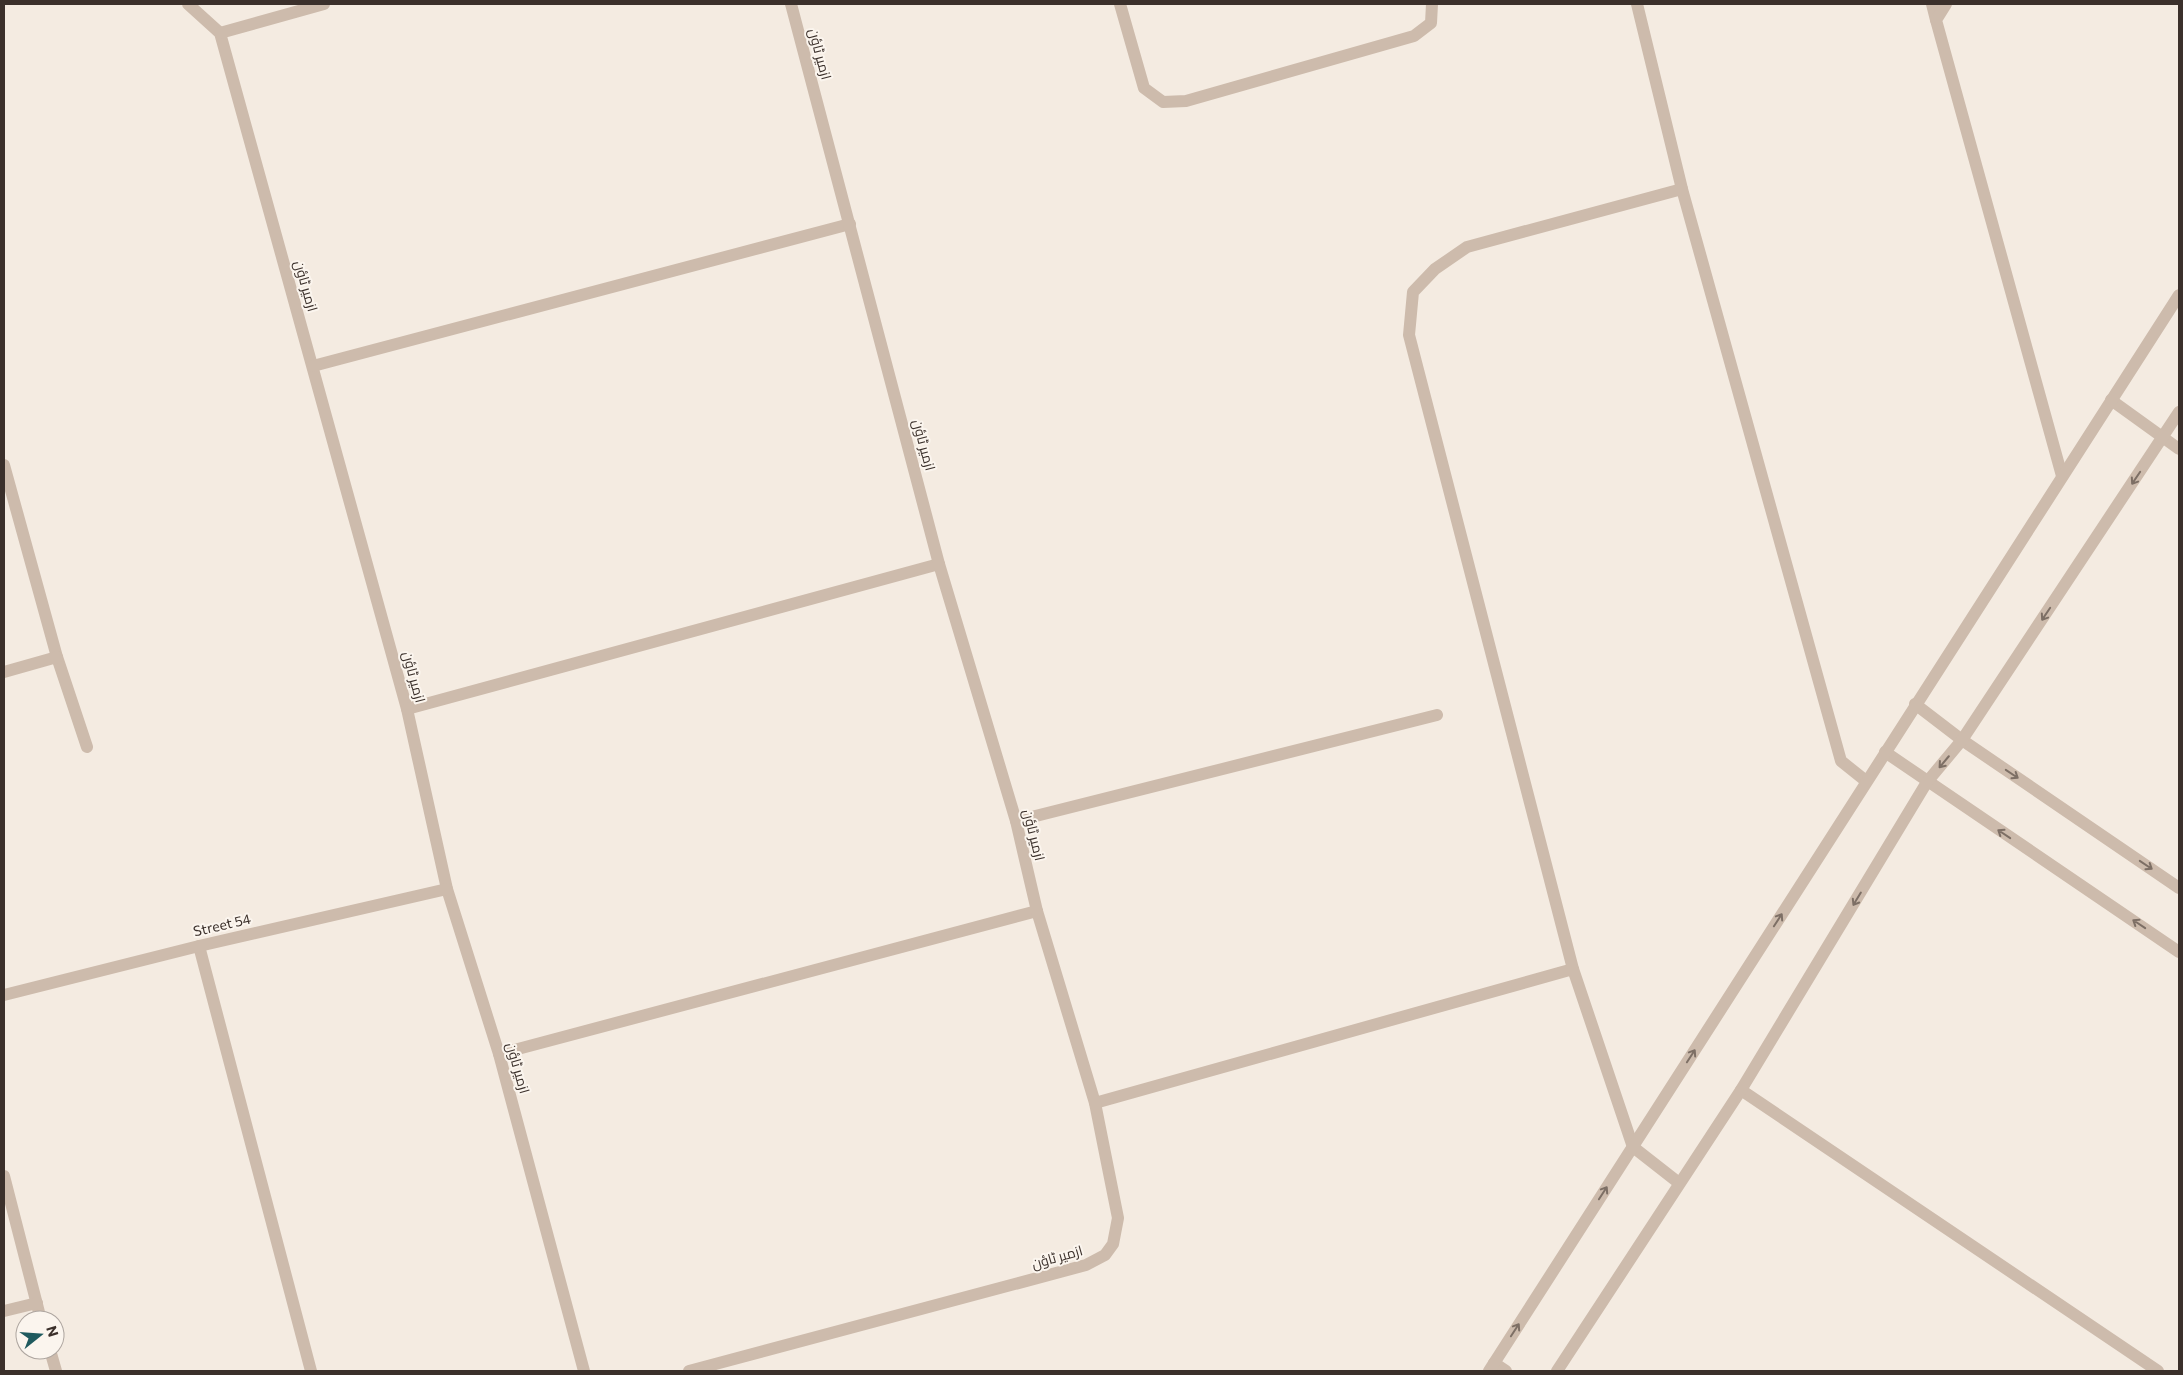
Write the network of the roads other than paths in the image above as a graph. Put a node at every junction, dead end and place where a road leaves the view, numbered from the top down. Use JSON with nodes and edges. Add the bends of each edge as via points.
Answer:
{"nodes":[{"id":1,"x":188,"y":4,"type":"edge"},
{"id":2,"x":324,"y":4,"type":"edge"},
{"id":3,"x":791,"y":4,"type":"edge"},
{"id":4,"x":1120,"y":4,"type":"edge"},
{"id":5,"x":1432,"y":4,"type":"edge"},
{"id":6,"x":1637,"y":4,"type":"edge"},
{"id":7,"x":1932,"y":4,"type":"edge"},
{"id":8,"x":1946,"y":4,"type":"edge"},
{"id":9,"x":1936,"y":20,"type":"junction"},
{"id":10,"x":220,"y":33,"type":"junction"},
{"id":11,"x":1682,"y":189,"type":"junction"},
{"id":12,"x":850,"y":224,"type":"junction"},
{"id":13,"x":2179,"y":295,"type":"edge"},
{"id":14,"x":313,"y":366,"type":"junction"},
{"id":15,"x":2112,"y":400,"type":"junction"},
{"id":16,"x":2179,"y":412,"type":"edge"},
{"id":17,"x":2163,"y":438,"type":"junction"},
{"id":18,"x":2179,"y":449,"type":"edge"},
{"id":19,"x":4,"y":465,"type":"edge"},
{"id":20,"x":2062,"y":476,"type":"junction"},
{"id":21,"x":939,"y":564,"type":"junction"},
{"id":22,"x":57,"y":658,"type":"junction"},
{"id":23,"x":4,"y":672,"type":"edge"},
{"id":24,"x":1915,"y":704,"type":"junction"},
{"id":25,"x":407,"y":709,"type":"junction"},
{"id":26,"x":1437,"y":715,"type":"dead end"},
{"id":27,"x":1962,"y":740,"type":"junction"},
{"id":28,"x":87,"y":747,"type":"dead end"},
{"id":29,"x":1884,"y":752,"type":"junction"},
{"id":30,"x":1866,"y":781,"type":"junction"},
{"id":31,"x":1928,"y":782,"type":"junction"},
{"id":32,"x":1016,"y":821,"type":"junction"},
{"id":33,"x":2179,"y":888,"type":"edge"},
{"id":34,"x":447,"y":889,"type":"junction"},
{"id":35,"x":1037,"y":911,"type":"junction"},
{"id":36,"x":199,"y":946,"type":"junction"},
{"id":37,"x":2179,"y":952,"type":"edge"},
{"id":38,"x":1573,"y":969,"type":"junction"},
{"id":39,"x":4,"y":995,"type":"edge"},
{"id":40,"x":499,"y":1054,"type":"junction"},
{"id":41,"x":1741,"y":1090,"type":"junction"},
{"id":42,"x":1095,"y":1103,"type":"junction"},
{"id":43,"x":1633,"y":1147,"type":"junction"},
{"id":44,"x":4,"y":1176,"type":"edge"},
{"id":45,"x":1679,"y":1183,"type":"junction"},
{"id":46,"x":37,"y":1303,"type":"junction"},
{"id":47,"x":39,"y":1310,"type":"edge"},
{"id":48,"x":4,"y":1311,"type":"edge"},
{"id":49,"x":1492,"y":1367,"type":"edge"},
{"id":50,"x":311,"y":1371,"type":"edge"},
{"id":51,"x":584,"y":1371,"type":"edge"},
{"id":52,"x":689,"y":1371,"type":"edge"},
{"id":53,"x":1506,"y":1371,"type":"edge"},
{"id":54,"x":1557,"y":1371,"type":"edge"},
{"id":55,"x":2158,"y":1371,"type":"edge"}],
"edges":[{"from":1,"to":10,"type":"street"},
{"from":2,"to":10,"type":"street"},
{"from":3,"to":12,"type":"street","name":"ازمیر ٹاؤن"},
{"from":4,"to":5,"type":"street","via":[[1144,88],[1162,102],[1186,101],[1414,36],[1431,23]]},
{"from":6,"to":11,"type":"street"},
{"from":7,"to":9,"type":"street"},
{"from":8,"to":9,"type":"street"},
{"from":9,"to":20,"type":"street"},
{"from":10,"to":14,"type":"street","name":"ازمیر ٹاؤن"},
{"from":11,"to":30,"type":"street","via":[[1841,761]]},
{"from":11,"to":38,"type":"street","via":[[1467,247],[1435,269],[1413,292],[1409,335]]},
{"from":12,"to":14,"type":"street"},
{"from":12,"to":21,"type":"street","name":"ازمیر ٹاؤن"},
{"from":13,"to":15,"type":"street"},
{"from":14,"to":25,"type":"street","name":"ازمیر ٹاؤن"},
{"from":15,"to":17,"type":"street"},
{"from":15,"to":20,"type":"street"},
{"from":16,"to":17,"type":"street"},
{"from":17,"to":18,"type":"street"},
{"from":17,"to":27,"type":"street","one_way":true},
{"from":19,"to":22,"type":"street"},
{"from":20,"to":24,"type":"street"},
{"from":21,"to":25,"type":"street"},
{"from":21,"to":32,"type":"street","name":"ازمیر ٹاؤن"},
{"from":22,"to":23,"type":"street"},
{"from":22,"to":28,"type":"street"},
{"from":24,"to":27,"type":"street"},
{"from":24,"to":29,"type":"street"},
{"from":25,"to":34,"type":"street","name":"ازمیر ٹاؤن"},
{"from":26,"to":32,"type":"street"},
{"from":27,"to":31,"type":"street","one_way":true},
{"from":27,"to":33,"type":"street","one_way":true},
{"from":29,"to":30,"type":"street"},
{"from":29,"to":31,"type":"street"},
{"from":43,"to":30,"type":"street","one_way":true},
{"from":37,"to":31,"type":"street","one_way":true},
{"from":31,"to":41,"type":"street","one_way":true},
{"from":32,"to":35,"type":"street","name":"ازمیر ٹاؤن"},
{"from":34,"to":36,"type":"street","name":"Street 54"},
{"from":34,"to":40,"type":"street","name":"ازمیر ٹاؤن"},
{"from":35,"to":40,"type":"street"},
{"from":35,"to":42,"type":"street","name":"ازمیر ٹاؤن"},
{"from":36,"to":39,"type":"street","name":"Street 54"},
{"from":36,"to":50,"type":"street"},
{"from":38,"to":42,"type":"street"},
{"from":38,"to":43,"type":"street"},
{"from":40,"to":51,"type":"street","name":"ازمیر ٹاؤن"},
{"from":41,"to":45,"type":"street"},
{"from":41,"to":55,"type":"street"},
{"from":42,"to":52,"type":"street","name":"ازمیر ٹاؤن","via":[[1118,1218],[1113,1244],[1105,1255],[1086,1265]]},
{"from":43,"to":45,"type":"street"},
{"from":49,"to":43,"type":"street","one_way":true},
{"from":44,"to":46,"type":"street"},
{"from":45,"to":54,"type":"street"},
{"from":46,"to":47,"type":"street"},
{"from":46,"to":48,"type":"street"},
{"from":49,"to":53,"type":"street"}]}
